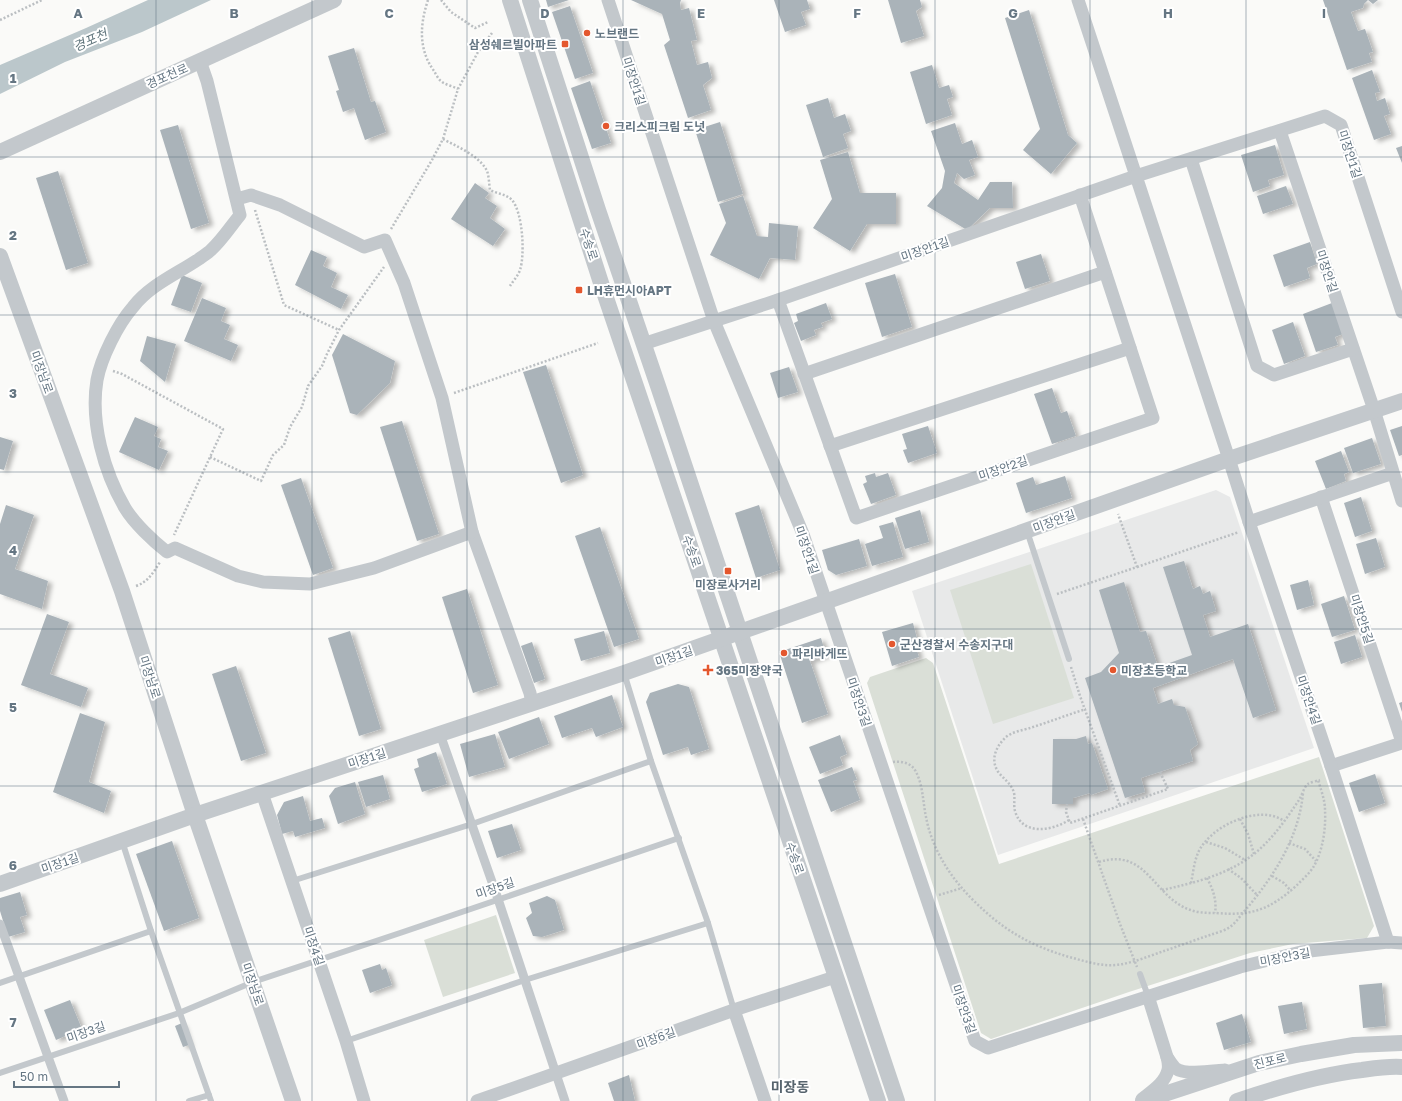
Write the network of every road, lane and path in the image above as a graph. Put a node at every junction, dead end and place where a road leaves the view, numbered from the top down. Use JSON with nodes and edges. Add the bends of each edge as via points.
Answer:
{"nodes":[{"id":1,"x":42,"y":0,"type":"edge"},
{"id":2,"x":334,"y":0,"type":"edge"},
{"id":3,"x":428,"y":0,"type":"edge"},
{"id":4,"x":441,"y":0,"type":"edge"},
{"id":5,"x":510,"y":0,"type":"edge"},
{"id":6,"x":530,"y":0,"type":"edge"},
{"id":7,"x":608,"y":0,"type":"edge"},
{"id":8,"x":1078,"y":0,"type":"edge"},
{"id":9,"x":0,"y":20,"type":"edge"},
{"id":10,"x":488,"y":22,"type":"dead end"},
{"id":11,"x":492,"y":33,"type":"dead end"},
{"id":12,"x":200,"y":61,"type":"junction"},
{"id":13,"x":458,"y":89,"type":"junction"},
{"id":14,"x":1280,"y":131,"type":"junction"},
{"id":15,"x":443,"y":138,"type":"junction"},
{"id":16,"x":0,"y":152,"type":"edge"},
{"id":17,"x":1191,"y":159,"type":"junction"},
{"id":18,"x":1136,"y":176,"type":"junction"},
{"id":19,"x":251,"y":195,"type":"junction"},
{"id":20,"x":1080,"y":195,"type":"junction"},
{"id":21,"x":237,"y":199,"type":"junction"},
{"id":22,"x":385,"y":240,"type":"junction"},
{"id":23,"x":392,"y":255,"type":"junction"},
{"id":24,"x":0,"y":256,"type":"edge"},
{"id":25,"x":1105,"y":272,"type":"junction"},
{"id":26,"x":510,"y":286,"type":"dead end"},
{"id":27,"x":778,"y":300,"type":"junction"},
{"id":28,"x":1402,"y":312,"type":"edge"},
{"id":29,"x":714,"y":321,"type":"junction"},
{"id":30,"x":339,"y":330,"type":"junction"},
{"id":31,"x":598,"y":343,"type":"dead end"},
{"id":32,"x":644,"y":344,"type":"junction"},
{"id":33,"x":1130,"y":348,"type":"junction"},
{"id":34,"x":1353,"y":349,"type":"junction"},
{"id":35,"x":101,"y":366,"type":"junction"},
{"id":36,"x":804,"y":374,"type":"junction"},
{"id":37,"x":442,"y":398,"type":"junction"},
{"id":38,"x":1402,"y":401,"type":"edge"},
{"id":39,"x":1374,"y":410,"type":"junction"},
{"id":40,"x":830,"y":446,"type":"junction"},
{"id":41,"x":210,"y":456,"type":"junction"},
{"id":42,"x":1229,"y":459,"type":"junction"},
{"id":43,"x":1393,"y":473,"type":"junction"},
{"id":44,"x":1321,"y":497,"type":"junction"},
{"id":45,"x":1114,"y":500,"type":"junction"},
{"id":46,"x":1402,"y":501,"type":"edge"},
{"id":47,"x":1250,"y":525,"type":"junction"},
{"id":48,"x":1027,"y":531,"type":"junction"},
{"id":49,"x":472,"y":532,"type":"junction"},
{"id":50,"x":167,"y":552,"type":"junction"},
{"id":51,"x":1137,"y":567,"type":"junction"},
{"id":52,"x":122,"y":591,"type":"junction"},
{"id":53,"x":1049,"y":597,"type":"junction"},
{"id":54,"x":825,"y":602,"type":"junction"},
{"id":55,"x":732,"y":636,"type":"junction"},
{"id":56,"x":1069,"y":659,"type":"joint"},
{"id":57,"x":624,"y":673,"type":"junction"},
{"id":58,"x":532,"y":703,"type":"junction"},
{"id":59,"x":1086,"y":710,"type":"junction"},
{"id":60,"x":440,"y":734,"type":"junction"},
{"id":61,"x":1402,"y":742,"type":"edge"},
{"id":62,"x":651,"y":761,"type":"junction"},
{"id":63,"x":881,"y":766,"type":"junction"},
{"id":64,"x":1331,"y":766,"type":"junction"},
{"id":65,"x":1160,"y":772,"type":"dead end"},
{"id":66,"x":262,"y":793,"type":"junction"},
{"id":67,"x":1303,"y":793,"type":"junction"},
{"id":68,"x":1067,"y":804,"type":"dead end"},
{"id":69,"x":1120,"y":806,"type":"junction"},
{"id":70,"x":195,"y":814,"type":"junction"},
{"id":71,"x":1083,"y":819,"type":"junction"},
{"id":72,"x":1240,"y":819,"type":"junction"},
{"id":73,"x":1069,"y":820,"type":"junction"},
{"id":74,"x":1284,"y":821,"type":"junction"},
{"id":75,"x":472,"y":824,"type":"junction"},
{"id":76,"x":678,"y":838,"type":"junction"},
{"id":77,"x":122,"y":841,"type":"junction"},
{"id":78,"x":1206,"y":842,"type":"junction"},
{"id":79,"x":1289,"y":843,"type":"junction"},
{"id":80,"x":1254,"y":854,"type":"junction"},
{"id":81,"x":1245,"y":860,"type":"junction"},
{"id":82,"x":1316,"y":861,"type":"junction"},
{"id":83,"x":1099,"y":862,"type":"junction"},
{"id":84,"x":1228,"y":869,"type":"junction"},
{"id":85,"x":1272,"y":876,"type":"junction"},
{"id":86,"x":1207,"y":878,"type":"junction"},
{"id":87,"x":292,"y":881,"type":"junction"},
{"id":88,"x":1191,"y":883,"type":"junction"},
{"id":89,"x":0,"y":884,"type":"edge"},
{"id":90,"x":962,"y":888,"type":"junction"},
{"id":91,"x":1162,"y":890,"type":"junction"},
{"id":92,"x":1291,"y":890,"type":"junction"},
{"id":93,"x":1257,"y":895,"type":"junction"},
{"id":94,"x":498,"y":898,"type":"junction"},
{"id":95,"x":926,"y":899,"type":"junction"},
{"id":96,"x":1215,"y":913,"type":"junction"},
{"id":97,"x":1241,"y":914,"type":"junction"},
{"id":98,"x":708,"y":923,"type":"junction"},
{"id":99,"x":0,"y":924,"type":"edge"},
{"id":100,"x":151,"y":931,"type":"junction"},
{"id":101,"x":1388,"y":942,"type":"junction"},
{"id":102,"x":1402,"y":943,"type":"edge"},
{"id":103,"x":318,"y":960,"type":"junction"},
{"id":104,"x":1135,"y":960,"type":"junction"},
{"id":105,"x":1140,"y":974,"type":"joint"},
{"id":106,"x":18,"y":977,"type":"junction"},
{"id":107,"x":836,"y":977,"type":"junction"},
{"id":108,"x":525,"y":980,"type":"junction"},
{"id":109,"x":253,"y":982,"type":"junction"},
{"id":110,"x":0,"y":983,"type":"edge"},
{"id":111,"x":1148,"y":996,"type":"junction"},
{"id":112,"x":734,"y":1010,"type":"junction"},
{"id":113,"x":179,"y":1013,"type":"junction"},
{"id":114,"x":346,"y":1041,"type":"junction"},
{"id":115,"x":1402,"y":1042,"type":"edge"},
{"id":116,"x":48,"y":1057,"type":"junction"},
{"id":117,"x":1167,"y":1057,"type":"junction"},
{"id":118,"x":1248,"y":1066,"type":"junction"},
{"id":119,"x":1402,"y":1066,"type":"edge"},
{"id":120,"x":0,"y":1073,"type":"edge"},
{"id":121,"x":556,"y":1074,"type":"junction"},
{"id":122,"x":890,"y":1078,"type":"junction"},
{"id":123,"x":210,"y":1098,"type":"edge"},
{"id":124,"x":876,"y":1099,"type":"edge"},
{"id":125,"x":64,"y":1101,"type":"edge"},
{"id":126,"x":189,"y":1101,"type":"edge"},
{"id":127,"x":293,"y":1101,"type":"edge"},
{"id":128,"x":364,"y":1101,"type":"edge"},
{"id":129,"x":478,"y":1101,"type":"edge"},
{"id":130,"x":565,"y":1101,"type":"edge"},
{"id":131,"x":765,"y":1101,"type":"edge"},
{"id":132,"x":897,"y":1101,"type":"edge"},
{"id":133,"x":904,"y":1101,"type":"edge"},
{"id":134,"x":1139,"y":1101,"type":"edge"},
{"id":135,"x":1143,"y":1101,"type":"edge"},
{"id":136,"x":1237,"y":1101,"type":"edge"}],
"edges":[{"from":1,"to":9,"type":"path"},
{"from":2,"to":12,"type":"street","name":"경포천로"},
{"from":3,"to":13,"type":"path","via":[[423,12],[423,49],[430,66],[441,81]]},
{"from":4,"to":10,"type":"path","via":[[451,12],[475,28]]},
{"from":5,"to":55,"type":"street","name":"수송로","via":[[602,286]]},
{"from":6,"to":32,"type":"street","name":"수송로"},
{"from":7,"to":29,"type":"street","name":"미장안1길"},
{"from":8,"to":18,"type":"street"},
{"from":11,"to":13,"type":"path","via":[[478,52]]},
{"from":12,"to":16,"type":"street","name":"경포천로"},
{"from":12,"to":21,"type":"street"},
{"from":13,"to":15,"type":"path"},
{"from":14,"to":17,"type":"street","name":"미장안1길"},
{"from":14,"to":28,"type":"street","name":"미장안1길","via":[[1324,116],[1341,125]]},
{"from":14,"to":34,"type":"street","name":"미장안길"},
{"from":15,"to":22,"type":"path"},
{"from":15,"to":26,"type":"path","via":[[469,153],[484,166],[488,172],[490,190],[506,195],[513,202],[523,232],[523,254],[520,270]]},
{"from":17,"to":18,"type":"street","name":"미장안1길"},
{"from":17,"to":34,"type":"street","via":[[1257,366],[1274,374]]},
{"from":18,"to":20,"type":"street","name":"미장안1길"},
{"from":18,"to":42,"type":"street"},
{"from":19,"to":21,"type":"street"},
{"from":19,"to":22,"type":"street","via":[[280,205],[364,247]]},
{"from":19,"to":30,"type":"path","via":[[284,305]]},
{"from":20,"to":25,"type":"street","name":"미장안2길"},
{"from":20,"to":27,"type":"street","name":"미장안1길"},
{"from":21,"to":35,"type":"street","via":[[240,215],[211,250],[155,286],[133,306],[103,357]]},
{"from":22,"to":23,"type":"street"},
{"from":23,"to":30,"type":"path"},
{"from":23,"to":37,"type":"street","via":[[404,283]]},
{"from":24,"to":52,"type":"street","name":"미장남로"},
{"from":25,"to":33,"type":"street","name":"미장안2길"},
{"from":25,"to":36,"type":"street"},
{"from":27,"to":29,"type":"street","name":"미장안1길"},
{"from":27,"to":36,"type":"street","name":"미장안2길"},
{"from":29,"to":32,"type":"street","name":"미장안1길"},
{"from":29,"to":54,"type":"street","name":"미장안1길","via":[[803,534]]},
{"from":30,"to":41,"type":"path","via":[[322,366],[308,386],[302,407],[290,427],[284,445],[273,455],[261,481]]},
{"from":31,"to":37,"type":"path"},
{"from":32,"to":55,"type":"street","name":"수송로"},
{"from":33,"to":40,"type":"street"},
{"from":33,"to":40,"type":"street","name":"미장안2길","via":[[1153,418],[856,518]]},
{"from":34,"to":39,"type":"street","name":"미장안길"},
{"from":35,"to":41,"type":"path","via":[[122,374],[223,429]]},
{"from":35,"to":50,"type":"street","via":[[97,380],[96,417],[101,449],[111,478],[126,509],[153,541]]},
{"from":36,"to":40,"type":"street","name":"미장안2길"},
{"from":37,"to":49,"type":"street"},
{"from":38,"to":39,"type":"street","name":"미장안길"},
{"from":39,"to":42,"type":"street","name":"미장안길"},
{"from":39,"to":43,"type":"street"},
{"from":41,"to":50,"type":"path"},
{"from":42,"to":45,"type":"street","name":"미장안길"},
{"from":42,"to":47,"type":"street","name":"미장안4길"},
{"from":43,"to":44,"type":"street"},
{"from":43,"to":46,"type":"street"},
{"from":44,"to":47,"type":"street"},
{"from":44,"to":61,"type":"street","name":"미장안5길"},
{"from":45,"to":48,"type":"street","name":"미장안길"},
{"from":45,"to":51,"type":"path"},
{"from":47,"to":51,"type":"path"},
{"from":47,"to":64,"type":"street","name":"미장안4길"},
{"from":48,"to":53,"type":"lane"},
{"from":48,"to":54,"type":"street","name":"미장안길"},
{"from":49,"to":50,"type":"street","via":[[374,568],[310,584],[263,582],[238,576],[175,548]]},
{"from":49,"to":58,"type":"street"},
{"from":50,"to":52,"type":"path","via":[[149,579]]},
{"from":51,"to":53,"type":"path"},
{"from":52,"to":70,"type":"street","name":"미장남로"},
{"from":53,"to":56,"type":"lane"},
{"from":54,"to":55,"type":"street","name":"미장안길"},
{"from":54,"to":63,"type":"street","name":"미장안3길"},
{"from":55,"to":57,"type":"street","name":"미장1길"},
{"from":55,"to":107,"type":"street","name":"수송로"},
{"from":55,"to":122,"type":"street","name":"수송로"},
{"from":56,"to":59,"type":"path"},
{"from":57,"to":58,"type":"street","name":"미장1길"},
{"from":57,"to":62,"type":"lane"},
{"from":58,"to":60,"type":"street","name":"미장1길"},
{"from":59,"to":69,"type":"path"},
{"from":59,"to":73,"type":"path","via":[[1006,736],[995,752],[996,767],[1014,791],[1014,809],[1025,825],[1040,830]]},
{"from":60,"to":66,"type":"street","name":"미장1길"},
{"from":60,"to":75,"type":"street"},
{"from":61,"to":64,"type":"street"},
{"from":62,"to":75,"type":"lane"},
{"from":62,"to":76,"type":"lane"},
{"from":63,"to":90,"type":"path","via":[[903,762],[916,771],[934,845],[945,866]]},
{"from":63,"to":95,"type":"street","name":"미장안3길"},
{"from":64,"to":101,"type":"street","name":"미장안4길"},
{"from":65,"to":69,"type":"path","via":[[1168,789]]},
{"from":66,"to":70,"type":"street","name":"미장1길"},
{"from":66,"to":87,"type":"street","name":"미장4길"},
{"from":67,"to":74,"type":"path"},
{"from":67,"to":79,"type":"path","via":[[1299,817]]},
{"from":67,"to":82,"type":"path","via":[[1308,784],[1318,780],[1325,809],[1321,850]]},
{"from":68,"to":73,"type":"path"},
{"from":69,"to":71,"type":"path"},
{"from":70,"to":77,"type":"street","name":"미장1길"},
{"from":70,"to":109,"type":"street","name":"미장남로"},
{"from":71,"to":73,"type":"path","via":[[1070,823]]},
{"from":71,"to":83,"type":"path"},
{"from":72,"to":74,"type":"path","via":[[1256,815]]},
{"from":72,"to":78,"type":"path","via":[[1229,822]]},
{"from":72,"to":80,"type":"path"},
{"from":74,"to":80,"type":"path","via":[[1266,844]]},
{"from":75,"to":87,"type":"lane"},
{"from":75,"to":94,"type":"street"},
{"from":76,"to":94,"type":"lane","name":"미장5길"},
{"from":76,"to":98,"type":"lane"},
{"from":77,"to":89,"type":"street","name":"미장1길"},
{"from":77,"to":100,"type":"lane"},
{"from":78,"to":81,"type":"path","via":[[1225,848]]},
{"from":78,"to":88,"type":"path","via":[[1198,853]]},
{"from":79,"to":82,"type":"path","via":[[1305,850]]},
{"from":79,"to":85,"type":"path"},
{"from":80,"to":81,"type":"path"},
{"from":81,"to":84,"type":"path"},
{"from":82,"to":92,"type":"path","via":[[1302,881]]},
{"from":83,"to":91,"type":"path","via":[[1121,858],[1132,862]]},
{"from":83,"to":104,"type":"path"},
{"from":84,"to":86,"type":"path"},
{"from":84,"to":93,"type":"path","via":[[1247,883]]},
{"from":85,"to":92,"type":"path","via":[[1284,882]]},
{"from":85,"to":93,"type":"path"},
{"from":86,"to":88,"type":"path"},
{"from":86,"to":96,"type":"path","via":[[1213,893]]},
{"from":87,"to":103,"type":"street","name":"미장4길"},
{"from":88,"to":91,"type":"path"},
{"from":90,"to":95,"type":"path"},
{"from":90,"to":104,"type":"path","via":[[989,916],[1027,941],[1088,962],[1106,965]]},
{"from":91,"to":96,"type":"path","via":[[1182,906],[1197,912]]},
{"from":92,"to":97,"type":"path","via":[[1269,906]]},
{"from":93,"to":97,"type":"path"},
{"from":94,"to":103,"type":"lane","name":"미장5길"},
{"from":94,"to":108,"type":"street"},
{"from":95,"to":111,"type":"street","name":"미장안3길","via":[[975,1041],[988,1048]]},
{"from":96,"to":97,"type":"path"},
{"from":97,"to":104,"type":"path","via":[[1225,930]]},
{"from":98,"to":108,"type":"lane"},
{"from":98,"to":112,"type":"lane"},
{"from":99,"to":106,"type":"street"},
{"from":100,"to":106,"type":"lane"},
{"from":100,"to":113,"type":"lane"},
{"from":101,"to":102,"type":"street","name":"미장안3길"},
{"from":101,"to":111,"type":"street","name":"미장안3길","via":[[1301,952],[1273,958]]},
{"from":103,"to":109,"type":"lane","name":"미장5길"},
{"from":103,"to":114,"type":"street","name":"미장4길"},
{"from":104,"to":105,"type":"path"},
{"from":105,"to":111,"type":"lane"},
{"from":106,"to":110,"type":"lane"},
{"from":106,"to":116,"type":"street"},
{"from":107,"to":112,"type":"street","name":"미장6길"},
{"from":107,"to":124,"type":"street","name":"수송로"},
{"from":108,"to":114,"type":"lane"},
{"from":108,"to":121,"type":"street"},
{"from":109,"to":113,"type":"lane","name":"미장3길"},
{"from":109,"to":127,"type":"street","name":"미장남로"},
{"from":111,"to":117,"type":"street"},
{"from":112,"to":121,"type":"street","name":"미장6길"},
{"from":112,"to":131,"type":"street"},
{"from":113,"to":116,"type":"lane","name":"미장3길"},
{"from":113,"to":123,"type":"lane"},
{"from":114,"to":128,"type":"street","name":"미장4길"},
{"from":115,"to":118,"type":"street","name":"진포로","via":[[1354,1045]]},
{"from":116,"to":120,"type":"lane","name":"미장3길"},
{"from":116,"to":125,"type":"street"},
{"from":117,"to":118,"type":"street","via":[[1174,1067],[1192,1072],[1212,1072]]},
{"from":117,"to":134,"type":"street","via":[[1168,1069],[1164,1078],[1155,1089]]},
{"from":118,"to":135,"type":"street","name":"진포로"},
{"from":119,"to":136,"type":"street","via":[[1334,1073]]},
{"from":121,"to":129,"type":"street","name":"미장6길"},
{"from":121,"to":130,"type":"street"},
{"from":122,"to":132,"type":"street","name":"수송로"},
{"from":122,"to":133,"type":"street"},
{"from":123,"to":126,"type":"lane"}]}
